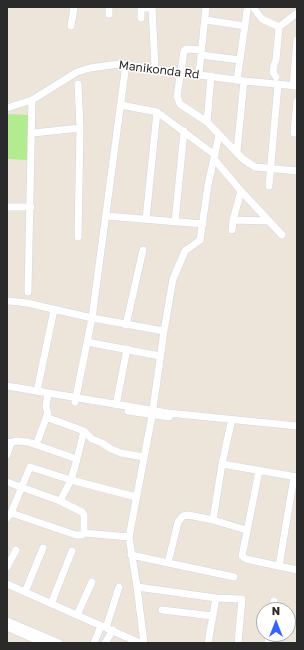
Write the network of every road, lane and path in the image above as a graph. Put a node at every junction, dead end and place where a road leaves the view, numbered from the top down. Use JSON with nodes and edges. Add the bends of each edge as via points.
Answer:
{"nodes":[{"id":1,"x":74,"y":7,"type":"edge"},
{"id":2,"x":206,"y":7,"type":"edge"},
{"id":3,"x":141,"y":8,"type":"edge"},
{"id":4,"x":250,"y":9,"type":"edge"},
{"id":5,"x":297,"y":13,"type":"edge"},
{"id":6,"x":141,"y":18,"type":"dead end"},
{"id":7,"x":205,"y":20,"type":"junction"},
{"id":8,"x":71,"y":26,"type":"dead end"},
{"id":9,"x":245,"y":26,"type":"junction"},
{"id":10,"x":279,"y":26,"type":"junction"},
{"id":11,"x":297,"y":40,"type":"edge"},
{"id":12,"x":201,"y":53,"type":"junction"},
{"id":13,"x":240,"y":60,"type":"junction"},
{"id":14,"x":126,"y":64,"type":"junction"},
{"id":15,"x":156,"y":68,"type":"junction"},
{"id":16,"x":181,"y":72,"type":"junction"},
{"id":17,"x":199,"y":74,"type":"junction"},
{"id":18,"x":211,"y":76,"type":"junction"},
{"id":19,"x":240,"y":80,"type":"junction"},
{"id":20,"x":276,"y":82,"type":"junction"},
{"id":21,"x":78,"y":84,"type":"dead end"},
{"id":22,"x":295,"y":86,"type":"edge"},
{"id":23,"x":30,"y":101,"type":"junction"},
{"id":24,"x":297,"y":101,"type":"edge"},
{"id":25,"x":121,"y":105,"type":"junction"},
{"id":26,"x":7,"y":108,"type":"edge"},
{"id":27,"x":157,"y":112,"type":"junction"},
{"id":28,"x":207,"y":122,"type":"junction"},
{"id":29,"x":80,"y":128,"type":"junction"},
{"id":30,"x":184,"y":131,"type":"junction"},
{"id":31,"x":32,"y":133,"type":"junction"},
{"id":32,"x":297,"y":133,"type":"edge"},
{"id":33,"x":219,"y":135,"type":"junction"},
{"id":34,"x":237,"y":151,"type":"junction"},
{"id":35,"x":214,"y":157,"type":"junction"},
{"id":36,"x":269,"y":170,"type":"junction"},
{"id":37,"x":297,"y":172,"type":"edge"},
{"id":38,"x":269,"y":186,"type":"dead end"},
{"id":39,"x":241,"y":191,"type":"junction"},
{"id":40,"x":7,"y":207,"type":"edge"},
{"id":41,"x":30,"y":207,"type":"junction"},
{"id":42,"x":106,"y":216,"type":"junction"},
{"id":43,"x":146,"y":219,"type":"junction"},
{"id":44,"x":233,"y":220,"type":"junction"},
{"id":45,"x":268,"y":221,"type":"junction"},
{"id":46,"x":175,"y":222,"type":"junction"},
{"id":47,"x":203,"y":224,"type":"junction"},
{"id":48,"x":232,"y":230,"type":"dead end"},
{"id":49,"x":282,"y":235,"type":"dead end"},
{"id":50,"x":78,"y":237,"type":"dead end"},
{"id":51,"x":143,"y":250,"type":"dead end"},
{"id":52,"x":28,"y":292,"type":"dead end"},
{"id":53,"x":9,"y":301,"type":"dead end"},
{"id":54,"x":54,"y":310,"type":"junction"},
{"id":55,"x":92,"y":318,"type":"junction"},
{"id":56,"x":126,"y":325,"type":"junction"},
{"id":57,"x":164,"y":331,"type":"junction"},
{"id":58,"x":87,"y":342,"type":"junction"},
{"id":59,"x":127,"y":349,"type":"junction"},
{"id":60,"x":160,"y":356,"type":"junction"},
{"id":61,"x":7,"y":386,"type":"edge"},
{"id":62,"x":7,"y":390,"type":"edge"},
{"id":63,"x":37,"y":391,"type":"junction"},
{"id":64,"x":48,"y":395,"type":"junction"},
{"id":65,"x":76,"y":400,"type":"junction"},
{"id":66,"x":116,"y":405,"type":"junction"},
{"id":67,"x":152,"y":413,"type":"junction"},
{"id":68,"x":46,"y":417,"type":"junction"},
{"id":69,"x":231,"y":423,"type":"junction"},
{"id":70,"x":297,"y":426,"type":"edge"},
{"id":71,"x":297,"y":430,"type":"edge"},
{"id":72,"x":84,"y":431,"type":"junction"},
{"id":73,"x":9,"y":443,"type":"edge"},
{"id":74,"x":36,"y":445,"type":"junction"},
{"id":75,"x":7,"y":455,"type":"edge"},
{"id":76,"x":144,"y":456,"type":"junction"},
{"id":77,"x":77,"y":459,"type":"junction"},
{"id":78,"x":222,"y":464,"type":"junction"},
{"id":79,"x":259,"y":471,"type":"junction"},
{"id":80,"x":296,"y":477,"type":"edge"},
{"id":81,"x":71,"y":480,"type":"junction"},
{"id":82,"x":7,"y":482,"type":"edge"},
{"id":83,"x":21,"y":487,"type":"junction"},
{"id":84,"x":136,"y":497,"type":"junction"},
{"id":85,"x":60,"y":501,"type":"junction"},
{"id":86,"x":9,"y":516,"type":"edge"},
{"id":87,"x":213,"y":520,"type":"junction"},
{"id":88,"x":246,"y":530,"type":"junction"},
{"id":89,"x":84,"y":533,"type":"junction"},
{"id":90,"x":129,"y":537,"type":"junction"},
{"id":91,"x":43,"y":548,"type":"dead end"},
{"id":92,"x":16,"y":550,"type":"dead end"},
{"id":93,"x":72,"y":552,"type":"dead end"},
{"id":94,"x":131,"y":555,"type":"junction"},
{"id":95,"x":168,"y":563,"type":"junction"},
{"id":96,"x":279,"y":566,"type":"junction"},
{"id":97,"x":7,"y":567,"type":"edge"},
{"id":98,"x":297,"y":570,"type":"edge"},
{"id":99,"x":234,"y":578,"type":"dead end"},
{"id":100,"x":92,"y":582,"type":"dead end"},
{"id":101,"x":7,"y":584,"type":"edge"},
{"id":102,"x":120,"y":587,"type":"dead end"},
{"id":103,"x":137,"y":587,"type":"junction"},
{"id":104,"x":25,"y":592,"type":"junction"},
{"id":105,"x":216,"y":598,"type":"junction"},
{"id":106,"x":51,"y":604,"type":"junction"},
{"id":107,"x":162,"y":610,"type":"dead end"},
{"id":108,"x":77,"y":615,"type":"junction"},
{"id":109,"x":213,"y":616,"type":"junction"},
{"id":110,"x":7,"y":621,"type":"edge"},
{"id":111,"x":7,"y":628,"type":"edge"},
{"id":112,"x":107,"y":628,"type":"junction"},
{"id":113,"x":43,"y":643,"type":"edge"},
{"id":114,"x":59,"y":643,"type":"edge"},
{"id":115,"x":94,"y":643,"type":"edge"},
{"id":116,"x":105,"y":643,"type":"edge"},
{"id":117,"x":140,"y":643,"type":"edge"},
{"id":118,"x":144,"y":643,"type":"edge"},
{"id":119,"x":208,"y":643,"type":"edge"},
{"id":120,"x":238,"y":643,"type":"edge"}],
"edges":[{"from":1,"to":8,"type":"street"},
{"from":2,"to":7,"type":"street"},
{"from":3,"to":6,"type":"street"},
{"from":3,"to":15,"type":"street","via":[[152,8]]},
{"from":4,"to":9,"type":"street"},
{"from":4,"to":10,"type":"street","via":[[262,19]]},
{"from":5,"to":10,"type":"street"},
{"from":7,"to":9,"type":"street"},
{"from":7,"to":12,"type":"street"},
{"from":9,"to":13,"type":"street"},
{"from":10,"to":20,"type":"street"},
{"from":11,"to":22,"type":"street"},
{"from":12,"to":13,"type":"street"},
{"from":12,"to":16,"type":"street","via":[[186,49]]},
{"from":12,"to":17,"type":"street"},
{"from":13,"to":19,"type":"street"},
{"from":14,"to":15,"type":"street","name":"Manikonda Rd"},
{"from":14,"to":23,"type":"street","name":"Manikonda Rd","via":[[102,65],[77,72]]},
{"from":14,"to":25,"type":"street"},
{"from":15,"to":16,"type":"street","name":"Manikonda Rd"},
{"from":16,"to":17,"type":"street","name":"Manikonda Rd"},
{"from":16,"to":28,"type":"street","via":[[177,96],[180,104]]},
{"from":17,"to":18,"type":"street","name":"Manikonda Rd"},
{"from":18,"to":19,"type":"street","name":"Manikonda Rd"},
{"from":18,"to":28,"type":"street"},
{"from":19,"to":20,"type":"street","name":"Manikonda Rd"},
{"from":19,"to":34,"type":"street"},
{"from":20,"to":22,"type":"street","name":"Manikonda Rd"},
{"from":20,"to":36,"type":"street"},
{"from":21,"to":29,"type":"street"},
{"from":23,"to":26,"type":"street","name":"Manikonda Rd"},
{"from":23,"to":31,"type":"street"},
{"from":24,"to":32,"type":"street","via":[[294,133]]},
{"from":25,"to":27,"type":"street"},
{"from":25,"to":42,"type":"street"},
{"from":27,"to":30,"type":"street"},
{"from":27,"to":43,"type":"street"},
{"from":28,"to":33,"type":"street"},
{"from":29,"to":31,"type":"street"},
{"from":29,"to":50,"type":"street"},
{"from":30,"to":35,"type":"street"},
{"from":30,"to":46,"type":"street"},
{"from":31,"to":41,"type":"street"},
{"from":33,"to":34,"type":"street"},
{"from":33,"to":35,"type":"street"},
{"from":34,"to":36,"type":"street","via":[[255,168]]},
{"from":35,"to":39,"type":"street"},
{"from":35,"to":47,"type":"street"},
{"from":36,"to":37,"type":"street"},
{"from":36,"to":38,"type":"street"},
{"from":39,"to":44,"type":"street"},
{"from":39,"to":45,"type":"street"},
{"from":40,"to":41,"type":"street"},
{"from":41,"to":52,"type":"street"},
{"from":42,"to":43,"type":"street"},
{"from":42,"to":55,"type":"street"},
{"from":43,"to":46,"type":"street"},
{"from":44,"to":45,"type":"street"},
{"from":44,"to":48,"type":"street"},
{"from":45,"to":49,"type":"street"},
{"from":46,"to":47,"type":"street"},
{"from":47,"to":57,"type":"street","via":[[200,240],[185,251],[173,279]]},
{"from":51,"to":56,"type":"street"},
{"from":53,"to":54,"type":"street"},
{"from":54,"to":55,"type":"street"},
{"from":54,"to":63,"type":"street"},
{"from":55,"to":56,"type":"street"},
{"from":55,"to":58,"type":"street"},
{"from":56,"to":57,"type":"street"},
{"from":57,"to":60,"type":"street"},
{"from":58,"to":59,"type":"street"},
{"from":58,"to":65,"type":"street"},
{"from":59,"to":60,"type":"street"},
{"from":59,"to":66,"type":"street"},
{"from":60,"to":67,"type":"street"},
{"from":61,"to":63,"type":"street"},
{"from":62,"to":64,"type":"street"},
{"from":63,"to":64,"type":"street"},
{"from":64,"to":65,"type":"street"},
{"from":64,"to":68,"type":"street"},
{"from":65,"to":66,"type":"street"},
{"from":65,"to":67,"type":"street"},
{"from":66,"to":67,"type":"street"},
{"from":67,"to":69,"type":"street"},
{"from":67,"to":70,"type":"street"},
{"from":67,"to":76,"type":"street"},
{"from":68,"to":72,"type":"street"},
{"from":68,"to":74,"type":"street"},
{"from":69,"to":71,"type":"street"},
{"from":69,"to":78,"type":"street"},
{"from":72,"to":76,"type":"street","via":[[92,440],[111,449]]},
{"from":72,"to":77,"type":"street"},
{"from":73,"to":74,"type":"street","via":[[22,440]]},
{"from":73,"to":75,"type":"street"},
{"from":74,"to":77,"type":"street"},
{"from":76,"to":84,"type":"street"},
{"from":77,"to":81,"type":"street"},
{"from":78,"to":79,"type":"street"},
{"from":78,"to":87,"type":"street"},
{"from":79,"to":80,"type":"street"},
{"from":79,"to":88,"type":"street"},
{"from":80,"to":96,"type":"street"},
{"from":81,"to":83,"type":"street","via":[[30,467]]},
{"from":81,"to":84,"type":"street"},
{"from":81,"to":85,"type":"street"},
{"from":82,"to":83,"type":"street"},
{"from":83,"to":85,"type":"street"},
{"from":83,"to":86,"type":"street"},
{"from":84,"to":90,"type":"street"},
{"from":85,"to":89,"type":"street","via":[[82,512]]},
{"from":86,"to":89,"type":"street","via":[[76,535]]},
{"from":87,"to":88,"type":"street"},
{"from":87,"to":95,"type":"street","via":[[188,515],[180,518]]},
{"from":88,"to":96,"type":"street","via":[[243,558]]},
{"from":89,"to":90,"type":"street"},
{"from":90,"to":94,"type":"street"},
{"from":91,"to":104,"type":"street"},
{"from":92,"to":97,"type":"street"},
{"from":93,"to":106,"type":"street"},
{"from":94,"to":95,"type":"street"},
{"from":94,"to":103,"type":"street"},
{"from":95,"to":99,"type":"street"},
{"from":96,"to":98,"type":"street"},
{"from":100,"to":108,"type":"street"},
{"from":101,"to":104,"type":"street"},
{"from":102,"to":112,"type":"street"},
{"from":103,"to":105,"type":"street"},
{"from":103,"to":118,"type":"street"},
{"from":104,"to":106,"type":"street"},
{"from":105,"to":109,"type":"street"},
{"from":105,"to":120,"type":"street","via":[[242,599]]},
{"from":106,"to":108,"type":"street"},
{"from":107,"to":109,"type":"street"},
{"from":108,"to":112,"type":"street"},
{"from":109,"to":119,"type":"street"},
{"from":110,"to":114,"type":"street"},
{"from":111,"to":113,"type":"street"},
{"from":112,"to":115,"type":"street"},
{"from":112,"to":116,"type":"street"},
{"from":112,"to":117,"type":"street"}]}
